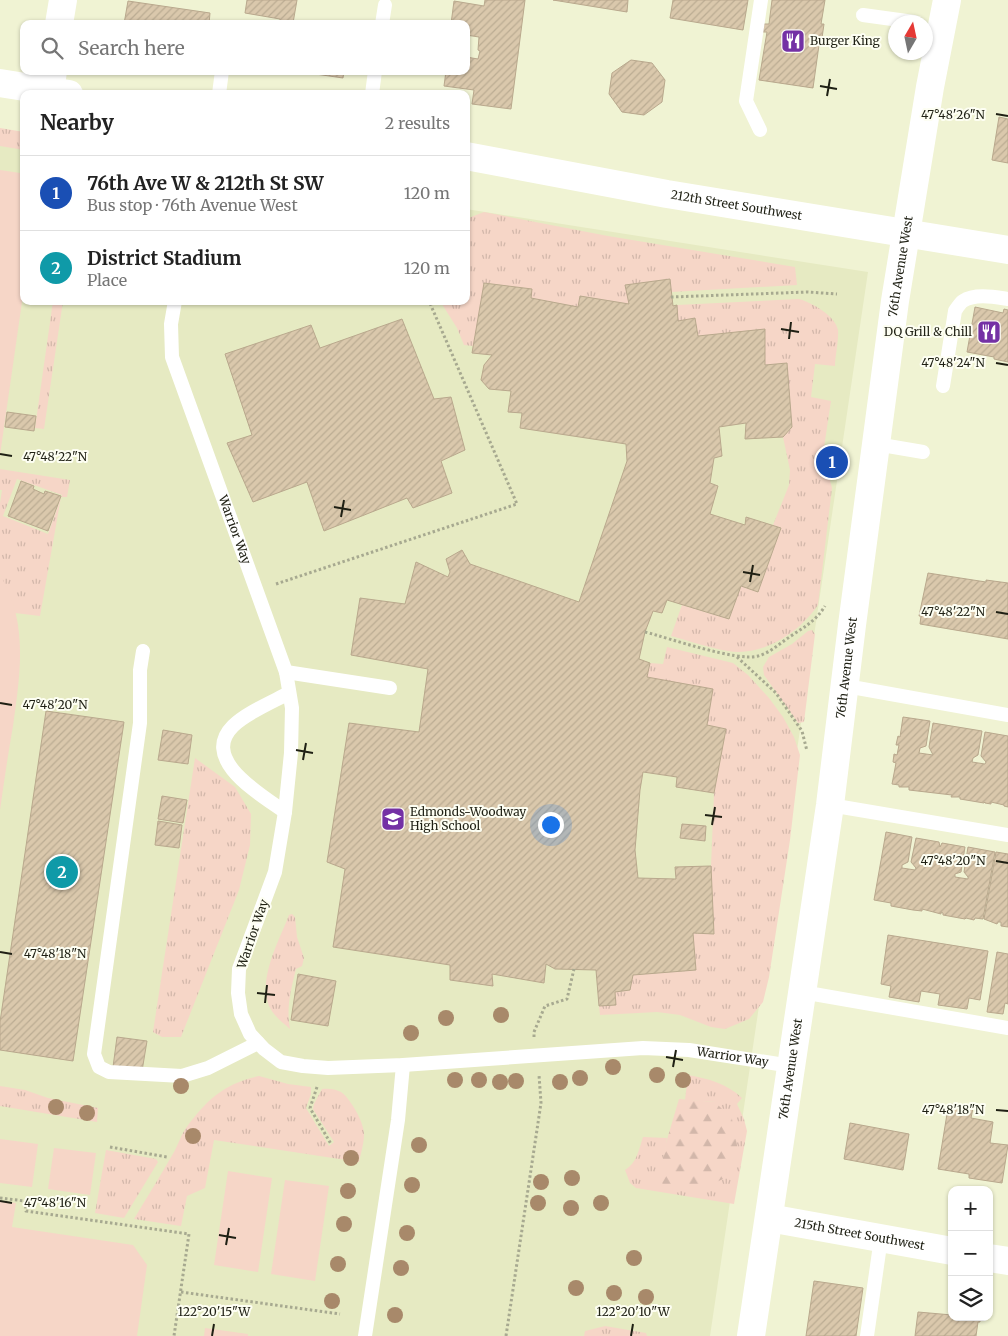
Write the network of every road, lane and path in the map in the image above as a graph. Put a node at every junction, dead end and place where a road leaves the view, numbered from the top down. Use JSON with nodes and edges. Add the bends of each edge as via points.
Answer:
{"nodes":[{"id":1,"x":63,"y":0,"type":"edge"},
{"id":2,"x":761,"y":0,"type":"edge"},
{"id":3,"x":947,"y":0,"type":"edge"},
{"id":4,"x":385,"y":5,"type":"dead end"},
{"id":5,"x":863,"y":16,"type":"dead end"},
{"id":6,"x":888,"y":19,"type":"edge"},
{"id":7,"x":60,"y":20,"type":"edge"},
{"id":8,"x":383,"y":20,"type":"edge"},
{"id":9,"x":934,"y":25,"type":"edge"},
{"id":10,"x":221,"y":75,"type":"edge"},
{"id":11,"x":374,"y":75,"type":"edge"},
{"id":12,"x":0,"y":83,"type":"edge"},
{"id":13,"x":57,"y":85,"type":"edge"},
{"id":14,"x":219,"y":90,"type":"edge"},
{"id":15,"x":373,"y":90,"type":"edge"},
{"id":16,"x":760,"y":130,"type":"dead end"},
{"id":17,"x":470,"y":157,"type":"edge"},
{"id":18,"x":906,"y":232,"type":"junction"},
{"id":19,"x":1008,"y":250,"type":"edge"},
{"id":20,"x":838,"y":294,"type":"dead end"},
{"id":21,"x":672,"y":297,"type":"dead end"},
{"id":22,"x":1008,"y":299,"type":"edge"},
{"id":23,"x":174,"y":305,"type":"edge"},
{"id":24,"x":431,"y":305,"type":"edge"},
{"id":25,"x":943,"y":386,"type":"dead end"},
{"id":26,"x":876,"y":444,"type":"junction"},
{"id":27,"x":923,"y":452,"type":"dead end"},
{"id":28,"x":257,"y":590,"type":"junction"},
{"id":29,"x":825,"y":606,"type":"dead end"},
{"id":30,"x":645,"y":632,"type":"dead end"},
{"id":31,"x":143,"y":651,"type":"dead end"},
{"id":32,"x":737,"y":656,"type":"junction"},
{"id":33,"x":286,"y":672,"type":"junction"},
{"id":34,"x":846,"y":686,"type":"junction"},
{"id":35,"x":390,"y":688,"type":"dead end"},
{"id":36,"x":289,"y":693,"type":"junction"},
{"id":37,"x":1008,"y":715,"type":"edge"},
{"id":38,"x":807,"y":751,"type":"dead end"},
{"id":39,"x":830,"y":805,"type":"junction"},
{"id":40,"x":285,"y":812,"type":"junction"},
{"id":41,"x":1008,"y":835,"type":"edge"},
{"id":42,"x":574,"y":969,"type":"dead end"},
{"id":43,"x":802,"y":992,"type":"junction"},
{"id":44,"x":1008,"y":1028,"type":"edge"},
{"id":45,"x":258,"y":1043,"type":"junction"},
{"id":46,"x":537,"y":1056,"type":"junction"},
{"id":47,"x":402,"y":1065,"type":"junction"},
{"id":48,"x":791,"y":1066,"type":"junction"},
{"id":49,"x":319,"y":1082,"type":"dead end"},
{"id":50,"x":331,"y":1144,"type":"dead end"},
{"id":51,"x":110,"y":1147,"type":"dead end"},
{"id":52,"x":168,"y":1157,"type":"dead end"},
{"id":53,"x":0,"y":1198,"type":"edge"},
{"id":54,"x":769,"y":1218,"type":"junction"},
{"id":55,"x":881,"y":1238,"type":"junction"},
{"id":56,"x":948,"y":1250,"type":"edge"},
{"id":57,"x":993,"y":1259,"type":"edge"},
{"id":58,"x":1008,"y":1261,"type":"edge"},
{"id":59,"x":181,"y":1292,"type":"junction"},
{"id":60,"x":340,"y":1314,"type":"dead end"},
{"id":61,"x":174,"y":1336,"type":"edge"},
{"id":62,"x":365,"y":1336,"type":"edge"},
{"id":63,"x":506,"y":1336,"type":"edge"},
{"id":64,"x":751,"y":1336,"type":"edge"},
{"id":65,"x":867,"y":1336,"type":"edge"}],
"edges":[{"from":1,"to":7,"type":"street"},
{"from":2,"to":16,"type":"lane","via":[[746,101]]},
{"from":3,"to":9,"type":"street","name":"76th Avenue West"},
{"from":4,"to":8,"type":"lane"},
{"from":5,"to":6,"type":"lane"},
{"from":9,"to":18,"type":"street","name":"76th Avenue West"},
{"from":10,"to":14,"type":"lane"},
{"from":11,"to":15,"type":"lane"},
{"from":12,"to":13,"type":"street"},
{"from":17,"to":18,"type":"street","name":"212th Street Southwest","via":[[667,194]]},
{"from":18,"to":19,"type":"street","name":"212th Street Southwest"},
{"from":18,"to":26,"type":"street","name":"76th Avenue West"},
{"from":20,"to":21,"type":"path","via":[[808,292]]},
{"from":22,"to":25,"type":"lane","via":[[974,297],[962,301],[955,311]]},
{"from":23,"to":28,"type":"lane","name":"Warrior Way","via":[[172,357]]},
{"from":24,"to":28,"type":"path","via":[[517,504]]},
{"from":26,"to":27,"type":"lane"},
{"from":26,"to":34,"type":"street","name":"76th Avenue West"},
{"from":28,"to":33,"type":"lane","name":"Warrior Way"},
{"from":29,"to":32,"type":"path","via":[[818,618],[770,651],[757,657]]},
{"from":30,"to":32,"type":"path"},
{"from":31,"to":45,"type":"lane","via":[[140,723],[94,1054],[99,1067],[109,1072],[182,1076],[208,1068]]},
{"from":32,"to":38,"type":"path","via":[[776,693],[802,731]]},
{"from":33,"to":35,"type":"lane"},
{"from":33,"to":36,"type":"lane","name":"Warrior Way"},
{"from":34,"to":37,"type":"lane"},
{"from":34,"to":39,"type":"street","name":"76th Avenue West"},
{"from":36,"to":40,"type":"lane","name":"Warrior Way","via":[[291,752]]},
{"from":36,"to":40,"type":"lane","via":[[232,727],[223,747],[225,760],[234,773]]},
{"from":39,"to":41,"type":"lane"},
{"from":39,"to":43,"type":"street","name":"76th Avenue West"},
{"from":40,"to":45,"type":"lane","name":"Warrior Way","via":[[275,872],[239,969],[241,1014]]},
{"from":42,"to":46,"type":"path","via":[[566,1000],[545,1006],[534,1032]]},
{"from":43,"to":44,"type":"lane"},
{"from":43,"to":48,"type":"street","name":"76th Avenue West"},
{"from":45,"to":47,"type":"lane","name":"Warrior Way","via":[[281,1062],[303,1066]]},
{"from":46,"to":47,"type":"lane","name":"Warrior Way"},
{"from":46,"to":48,"type":"lane","name":"Warrior Way","via":[[643,1048],[689,1050]]},
{"from":46,"to":63,"type":"path","via":[[541,1103]]},
{"from":47,"to":62,"type":"lane","via":[[398,1120]]},
{"from":48,"to":54,"type":"street","name":"76th Avenue West"},
{"from":49,"to":50,"type":"path","via":[[310,1108]]},
{"from":51,"to":52,"type":"path"},
{"from":53,"to":59,"type":"path","via":[[25,1201],[26,1211],[189,1234]]},
{"from":54,"to":55,"type":"street","name":"215th Street Southwest"},
{"from":54,"to":64,"type":"street","name":"76th Avenue West"},
{"from":55,"to":56,"type":"street","name":"215th Street Southwest"},
{"from":55,"to":65,"type":"lane"},
{"from":57,"to":58,"type":"street"},
{"from":59,"to":60,"type":"path"},
{"from":59,"to":61,"type":"path"}]}
